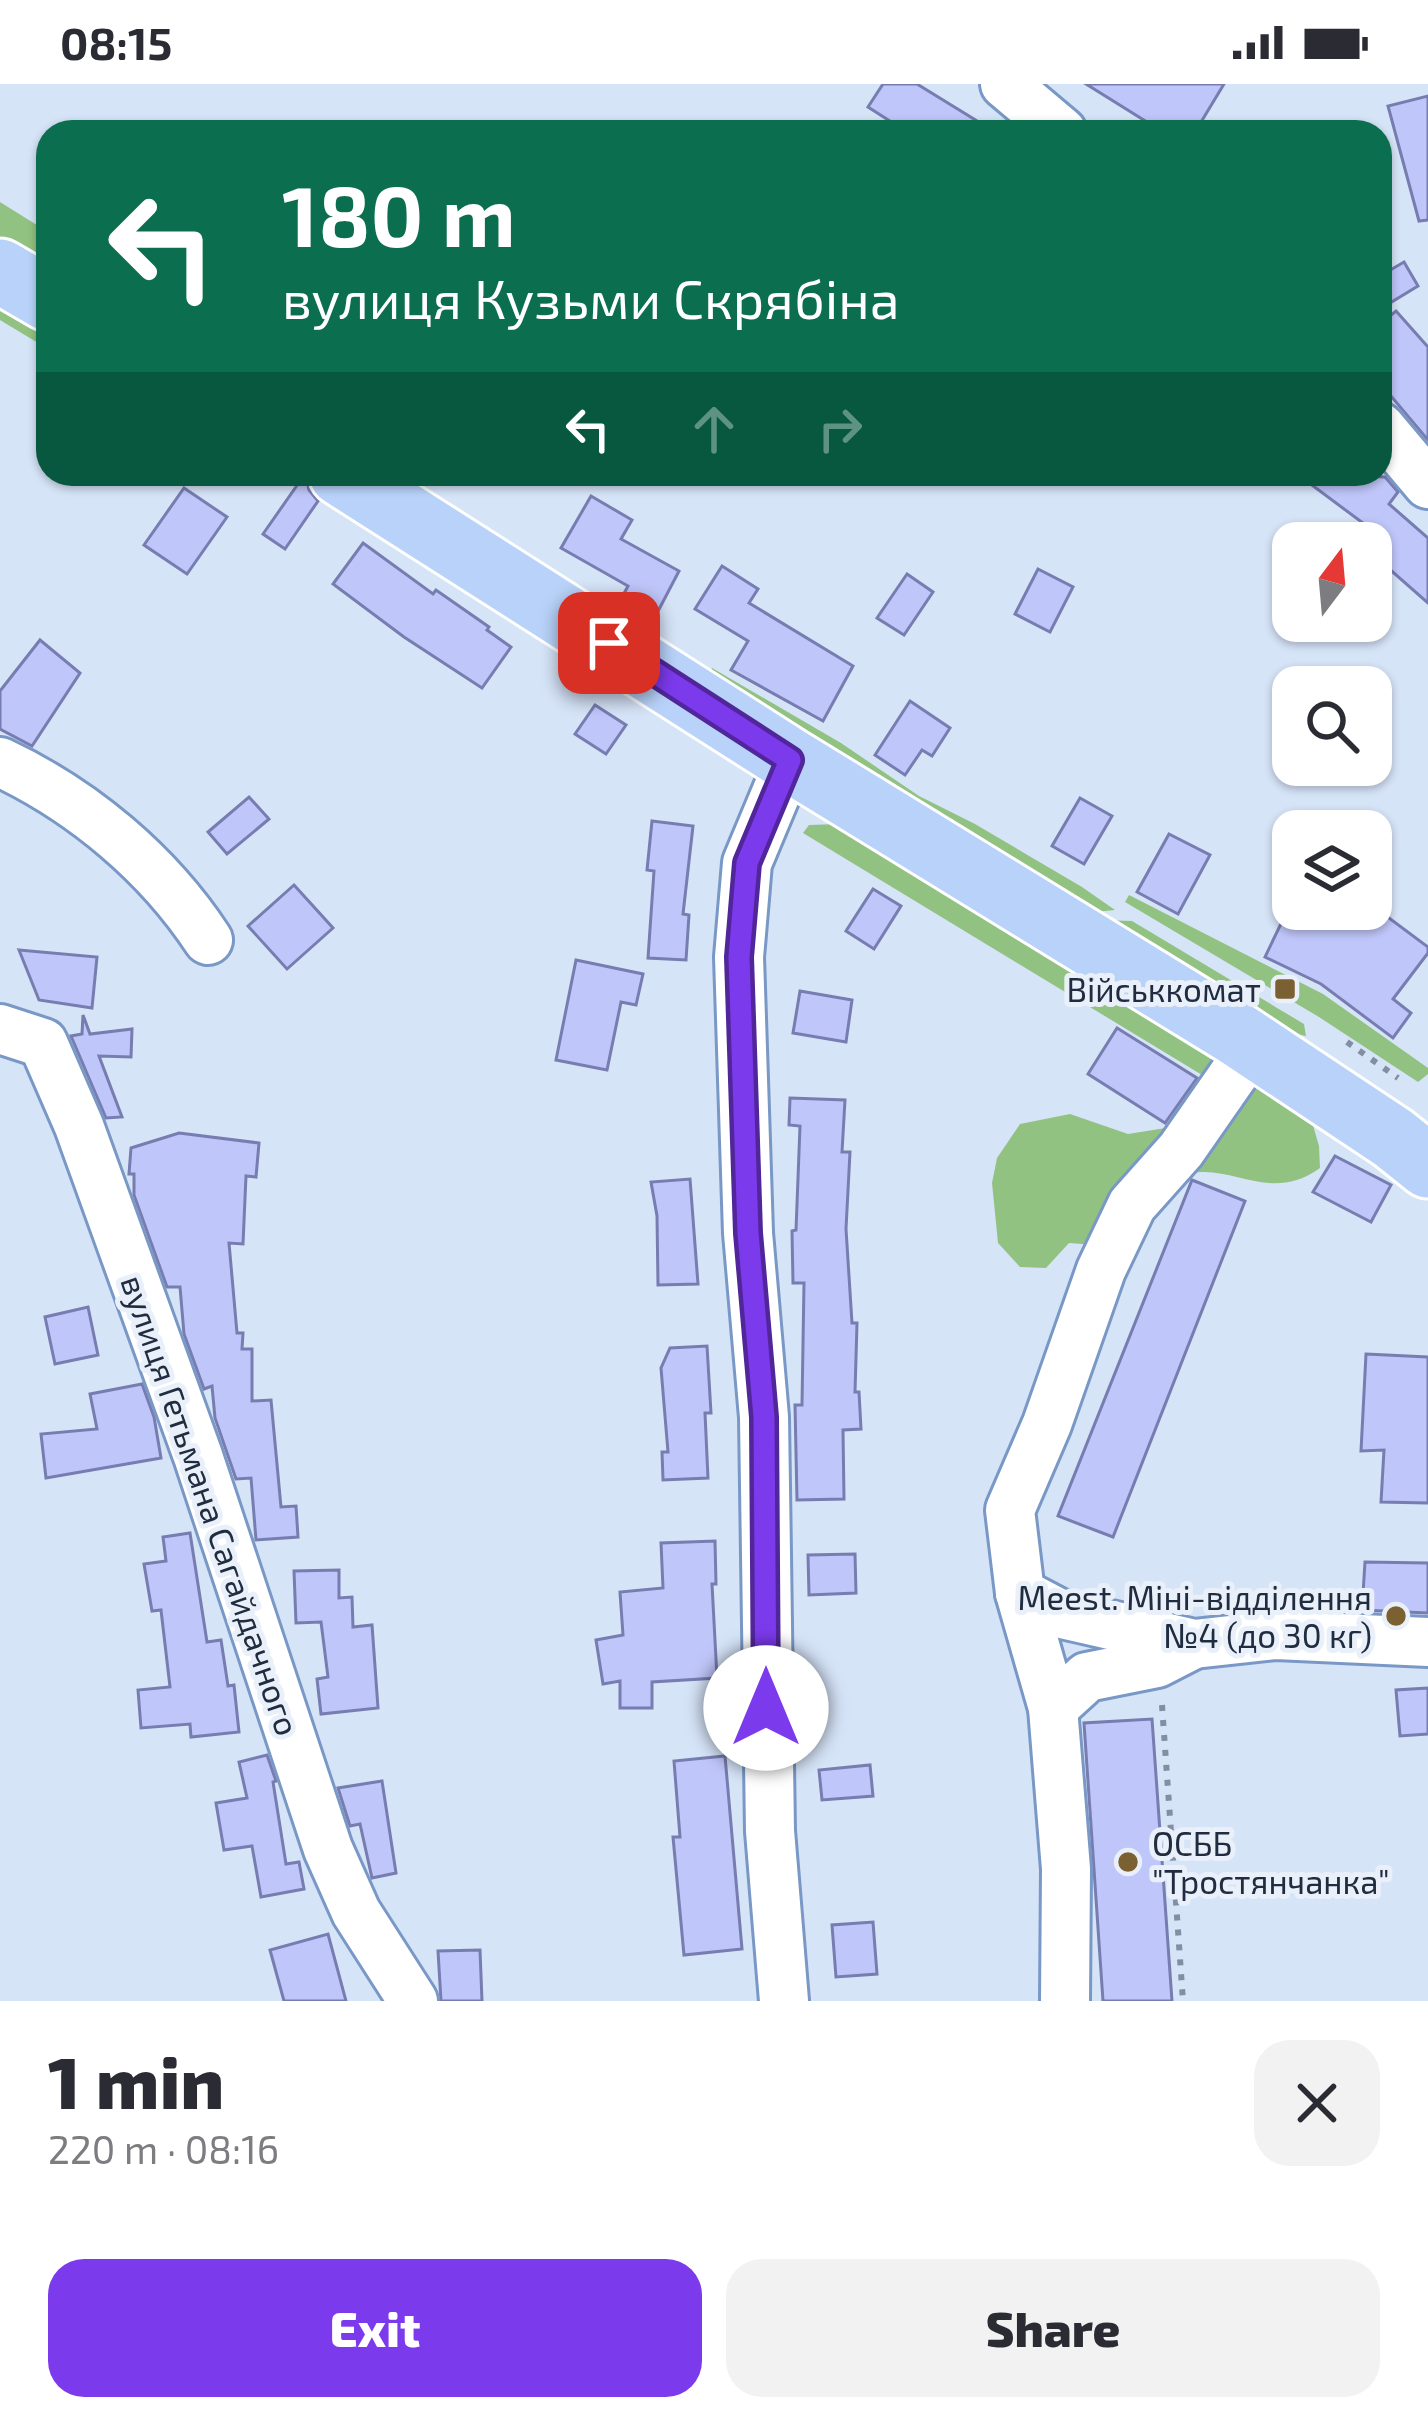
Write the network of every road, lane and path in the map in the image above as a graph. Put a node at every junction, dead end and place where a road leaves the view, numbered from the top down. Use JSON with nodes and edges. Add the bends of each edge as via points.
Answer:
{"nodes":[{"id":1,"x":1005,"y":84,"type":"edge"},
{"id":2,"x":1047,"y":120,"type":"edge"},
{"id":3,"x":0,"y":271,"type":"edge"},
{"id":4,"x":36,"y":292,"type":"edge"},
{"id":5,"x":1392,"y":441,"type":"edge"},
{"id":6,"x":1428,"y":484,"type":"edge"},
{"id":7,"x":359,"y":486,"type":"edge"},
{"id":8,"x":790,"y":760,"type":"junction"},
{"id":9,"x":0,"y":762,"type":"edge"},
{"id":10,"x":208,"y":940,"type":"dead end"},
{"id":11,"x":0,"y":1029,"type":"edge"},
{"id":12,"x":1254,"y":1045,"type":"junction"},
{"id":13,"x":1428,"y":1166,"type":"edge"},
{"id":14,"x":1020,"y":1593,"type":"junction"},
{"id":15,"x":1428,"y":1642,"type":"edge"},
{"id":16,"x":1176,"y":1654,"type":"junction"},
{"id":17,"x":1052,"y":1708,"type":"junction"},
{"id":18,"x":413,"y":2001,"type":"edge"},
{"id":19,"x":784,"y":2001,"type":"edge"},
{"id":20,"x":1065,"y":2001,"type":"edge"},
{"id":21,"x":1183,"y":2001,"type":"edge"}],
"edges":[{"from":1,"to":2,"type":"street"},
{"from":3,"to":4,"type":"main road"},
{"from":5,"to":6,"type":"street"},
{"from":7,"to":8,"type":"main road"},
{"from":8,"to":12,"type":"main road"},
{"from":8,"to":19,"type":"street","via":[[747,863],[739,957],[764,1417],[770,1831]]},
{"from":9,"to":10,"type":"street","via":[[84,812],[151,867]]},
{"from":11,"to":18,"type":"street","name":"вулиця Гетьмана Сагайдачного","via":[[43,1043],[80,1126],[328,1849],[356,1912]]},
{"from":12,"to":13,"type":"main road"},
{"from":12,"to":14,"type":"street","via":[[1132,1205],[1101,1270],[1010,1510]]},
{"from":14,"to":16,"type":"street"},
{"from":14,"to":17,"type":"street"},
{"from":15,"to":16,"type":"street","via":[[1276,1634]]},
{"from":16,"to":17,"type":"street","via":[[1088,1677]]},
{"from":16,"to":21,"type":"path"},
{"from":17,"to":20,"type":"street","via":[[1066,1869]]}]}
